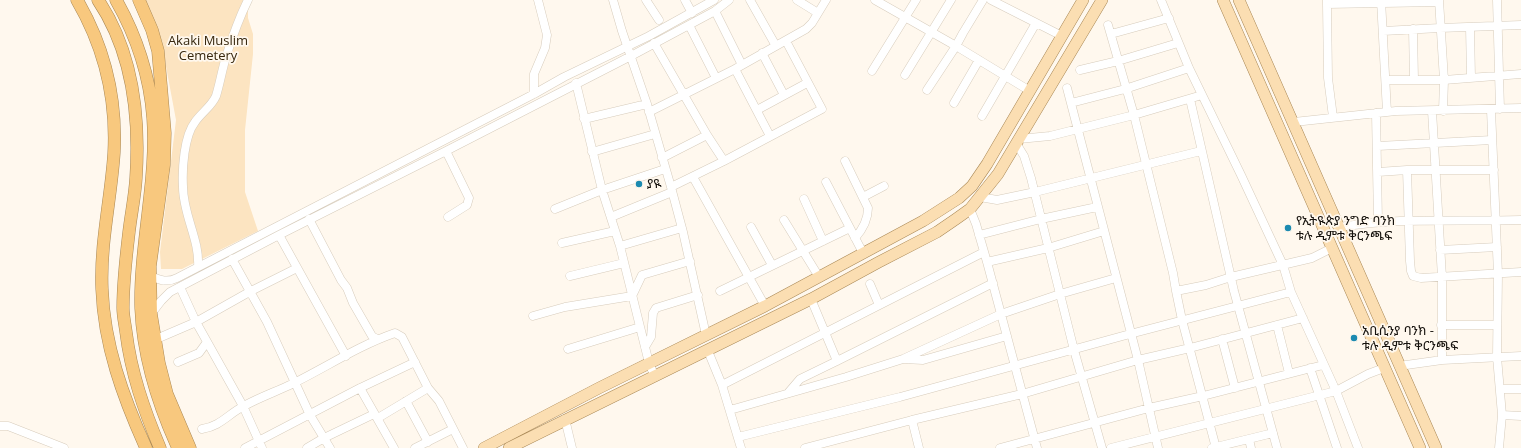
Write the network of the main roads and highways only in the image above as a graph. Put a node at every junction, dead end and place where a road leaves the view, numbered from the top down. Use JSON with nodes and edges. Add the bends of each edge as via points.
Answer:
{"nodes":[{"id":1,"x":77,"y":0,"type":"edge"},
{"id":2,"x":98,"y":0,"type":"edge"},
{"id":3,"x":116,"y":0,"type":"edge"},
{"id":4,"x":139,"y":0,"type":"edge"},
{"id":5,"x":1083,"y":0,"type":"edge"},
{"id":6,"x":1102,"y":0,"type":"edge"},
{"id":7,"x":1223,"y":0,"type":"edge"},
{"id":8,"x":1239,"y":0,"type":"edge"},
{"id":9,"x":146,"y":448,"type":"edge"},
{"id":10,"x":160,"y":448,"type":"edge"},
{"id":11,"x":178,"y":448,"type":"edge"},
{"id":12,"x":190,"y":448,"type":"edge"},
{"id":13,"x":484,"y":448,"type":"edge"},
{"id":14,"x":509,"y":448,"type":"edge"},
{"id":15,"x":1420,"y":448,"type":"edge"},
{"id":16,"x":1436,"y":448,"type":"edge"}],
"edges":[{"from":1,"to":9,"type":"highway","via":[[94,32],[111,90],[114,154],[103,241],[102,275],[108,344],[118,380]]},
{"from":2,"to":10,"type":"highway","via":[[116,33],[131,83],[135,108],[136,179],[128,233],[123,310],[128,346],[143,408]]},
{"from":3,"to":11,"type":"highway","via":[[141,56],[149,88],[153,117],[153,152],[141,308],[148,360]]},
{"from":4,"to":12,"type":"highway","via":[[158,51],[165,134],[164,165],[152,248],[151,314],[154,340],[167,394]]},
{"from":5,"to":13,"type":"main road","via":[[987,164],[972,186],[959,198],[922,221],[765,306]]},
{"from":6,"to":14,"type":"main road","via":[[998,174],[970,208],[937,232],[811,299]]},
{"from":7,"to":15,"type":"main road"},
{"from":8,"to":16,"type":"main road"}]}
